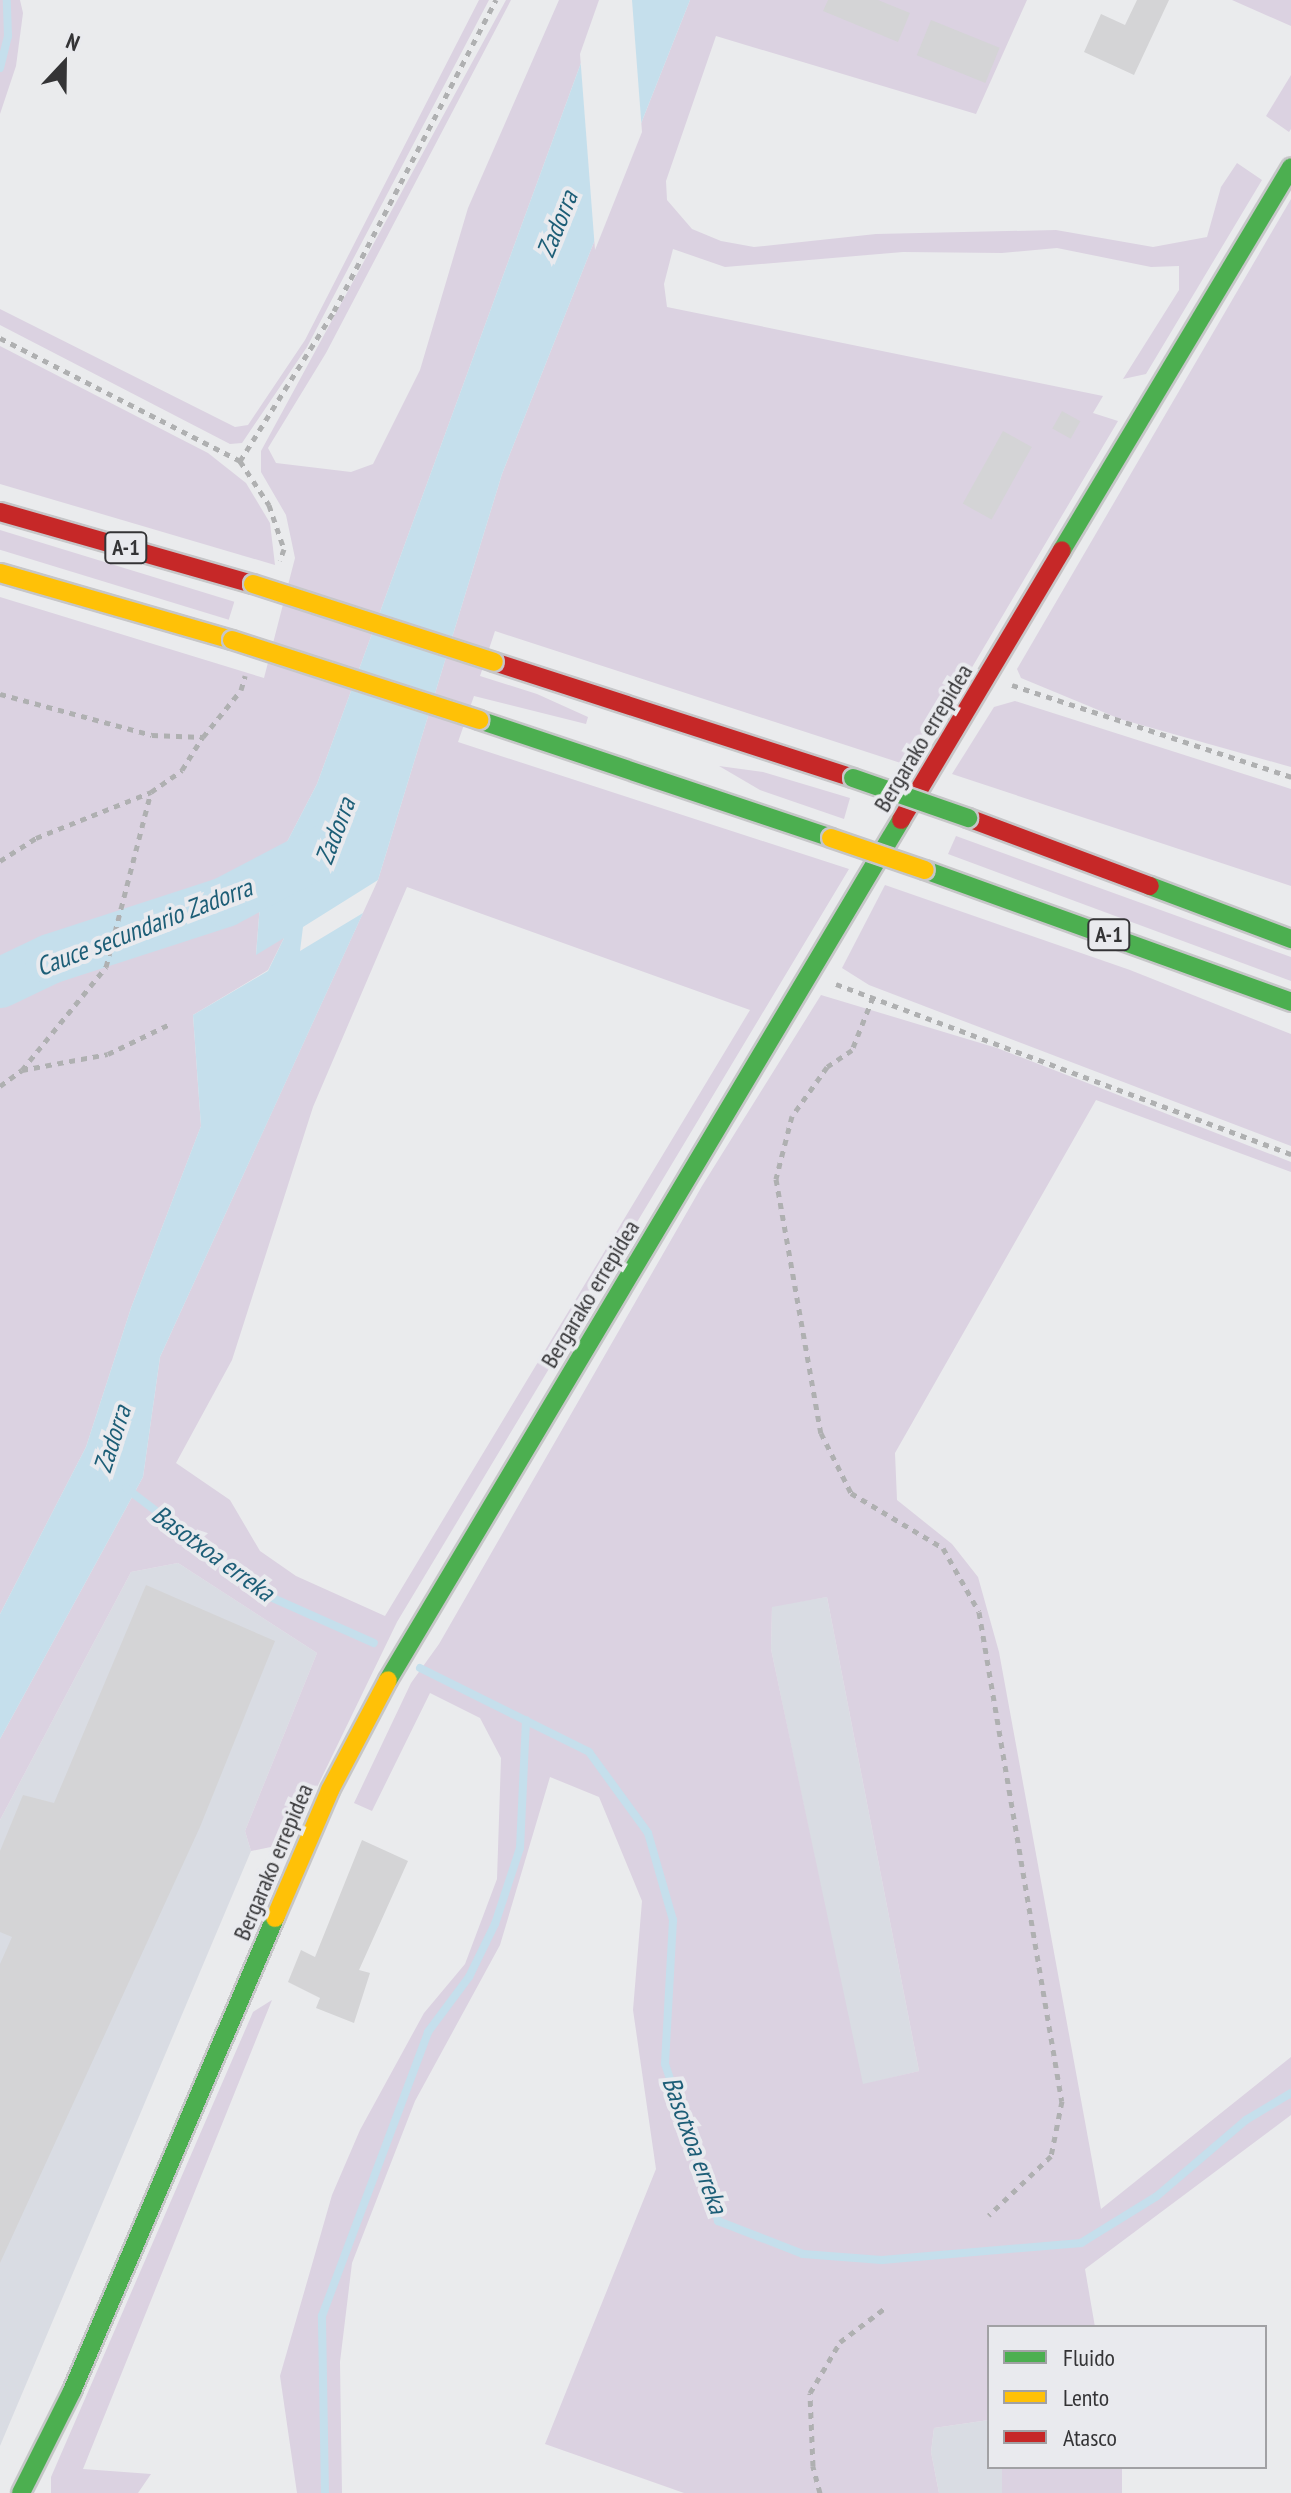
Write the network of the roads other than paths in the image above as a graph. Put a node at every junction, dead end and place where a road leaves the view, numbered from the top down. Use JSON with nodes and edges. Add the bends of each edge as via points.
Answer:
{"nodes":[{"id":1,"x":1291,"y":167,"type":"edge"},
{"id":2,"x":0,"y":512,"type":"edge"},
{"id":3,"x":0,"y":573,"type":"edge"},
{"id":4,"x":968,"y":818,"type":"junction"},
{"id":5,"x":1169,"y":872,"type":"dead end"},
{"id":6,"x":1291,"y":939,"type":"edge"},
{"id":7,"x":1291,"y":1002,"type":"edge"},
{"id":8,"x":21,"y":2493,"type":"edge"}],
"edges":[{"from":1,"to":8,"type":"main road","name":"Bergarako errepidea","via":[[370,1711],[330,1790],[72,2391]]},
{"from":2,"to":4,"type":"main road","number":"A-1","bridge":true,"via":[[253,584]]},
{"from":3,"to":7,"type":"main road","number":"A-1","bridge":true,"via":[[232,640],[479,720],[925,870]]},
{"from":4,"to":5,"type":"main road"},
{"from":4,"to":6,"type":"main road","number":"A-1"}]}
